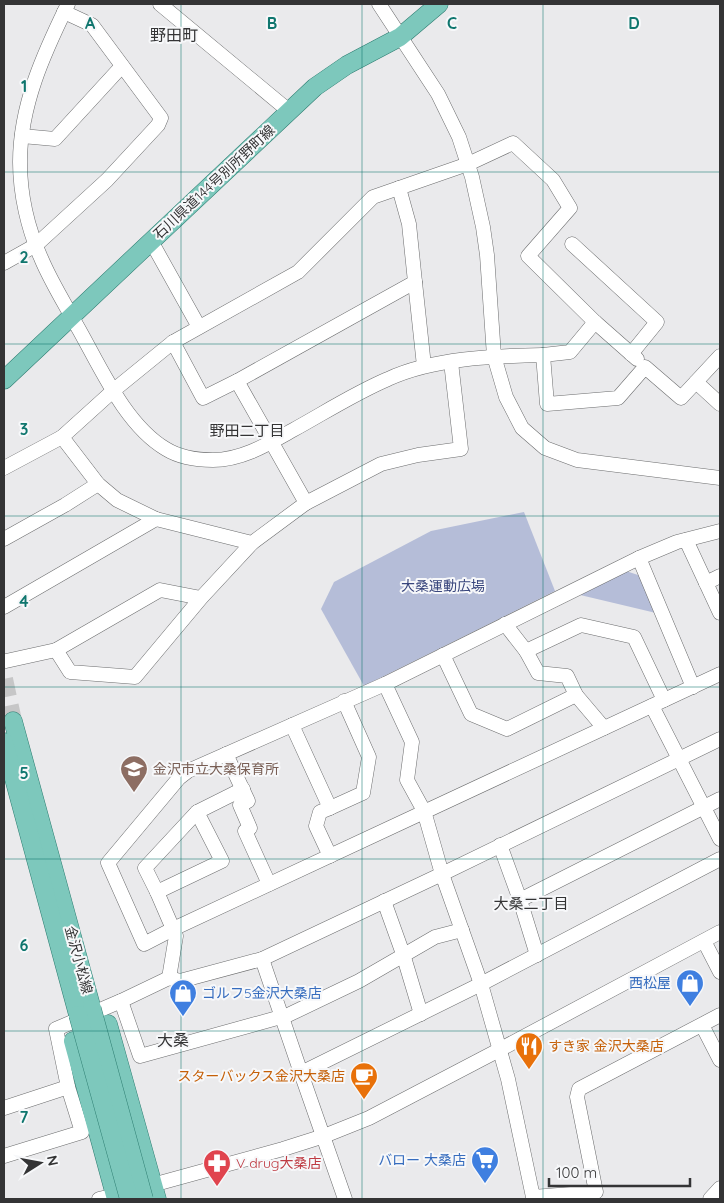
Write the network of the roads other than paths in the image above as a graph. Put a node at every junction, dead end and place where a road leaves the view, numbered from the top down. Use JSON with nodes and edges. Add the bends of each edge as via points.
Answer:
{"nodes":[{"id":1,"x":160,"y":4,"type":"edge"},
{"id":2,"x":379,"y":4,"type":"edge"},
{"id":3,"x":439,"y":4,"type":"edge"},
{"id":4,"x":66,"y":8,"type":"edge"},
{"id":5,"x":400,"y":37,"type":"junction"},
{"id":6,"x":122,"y":66,"type":"junction"},
{"id":7,"x":289,"y":111,"type":"junction"},
{"id":8,"x":22,"y":136,"type":"junction"},
{"id":9,"x":468,"y":164,"type":"junction"},
{"id":10,"x":400,"y":188,"type":"junction"},
{"id":11,"x":151,"y":241,"type":"junction"},
{"id":12,"x":572,"y":244,"type":"dead end"},
{"id":13,"x":36,"y":245,"type":"junction"},
{"id":14,"x":4,"y":264,"type":"edge"},
{"id":15,"x":415,"y":282,"type":"junction"},
{"id":16,"x":72,"y":316,"type":"junction"},
{"id":17,"x":595,"y":322,"type":"junction"},
{"id":18,"x":199,"y":327,"type":"junction"},
{"id":19,"x":173,"y":342,"type":"junction"},
{"id":20,"x":543,"y":354,"type":"junction"},
{"id":21,"x":631,"y":354,"type":"junction"},
{"id":22,"x":494,"y":356,"type":"junction"},
{"id":23,"x":720,"y":356,"type":"edge"},
{"id":24,"x":451,"y":362,"type":"junction"},
{"id":25,"x":424,"y":366,"type":"junction"},
{"id":26,"x":645,"y":367,"type":"junction"},
{"id":27,"x":4,"y":380,"type":"edge"},
{"id":28,"x":238,"y":381,"type":"junction"},
{"id":29,"x":696,"y":382,"type":"junction"},
{"id":30,"x":114,"y":390,"type":"junction"},
{"id":31,"x":720,"y":404,"type":"edge"},
{"id":32,"x":62,"y":437,"type":"junction"},
{"id":33,"x":271,"y":442,"type":"junction"},
{"id":34,"x":4,"y":468,"type":"edge"},
{"id":35,"x":720,"y":478,"type":"edge"},
{"id":36,"x":98,"y":484,"type":"junction"},
{"id":37,"x":306,"y":502,"type":"junction"},
{"id":38,"x":156,"y":519,"type":"junction"},
{"id":39,"x":720,"y":531,"type":"edge"},
{"id":40,"x":4,"y":539,"type":"edge"},
{"id":41,"x":686,"y":540,"type":"junction"},
{"id":42,"x":252,"y":544,"type":"junction"},
{"id":43,"x":639,"y":558,"type":"junction"},
{"id":44,"x":720,"y":576,"type":"edge"},
{"id":45,"x":706,"y":583,"type":"junction"},
{"id":46,"x":201,"y":598,"type":"junction"},
{"id":47,"x":4,"y":607,"type":"edge"},
{"id":48,"x":720,"y":613,"type":"edge"},
{"id":49,"x":504,"y":624,"type":"junction"},
{"id":50,"x":56,"y":650,"type":"junction"},
{"id":51,"x":526,"y":651,"type":"junction"},
{"id":52,"x":443,"y":654,"type":"junction"},
{"id":53,"x":4,"y":659,"type":"edge"},
{"id":54,"x":720,"y":674,"type":"edge"},
{"id":55,"x":384,"y":684,"type":"junction"},
{"id":56,"x":693,"y":687,"type":"junction"},
{"id":57,"x":576,"y":696,"type":"junction"},
{"id":58,"x":344,"y":701,"type":"junction"},
{"id":59,"x":658,"y":703,"type":"junction"},
{"id":60,"x":13,"y":721,"type":"tunnel mouth"},
{"id":61,"x":292,"y":724,"type":"junction"},
{"id":62,"x":604,"y":728,"type":"junction"},
{"id":63,"x":720,"y":738,"type":"edge"},
{"id":64,"x":4,"y":742,"type":"edge"},
{"id":65,"x":226,"y":754,"type":"junction"},
{"id":66,"x":679,"y":758,"type":"junction"},
{"id":67,"x":242,"y":789,"type":"junction"},
{"id":68,"x":720,"y":799,"type":"edge"},
{"id":69,"x":704,"y":807,"type":"junction"},
{"id":70,"x":330,"y":808,"type":"junction"},
{"id":71,"x":424,"y":811,"type":"junction"},
{"id":72,"x":197,"y":812,"type":"junction"},
{"id":73,"x":720,"y":839,"type":"edge"},
{"id":74,"x":500,"y":845,"type":"junction"},
{"id":75,"x":330,"y":856,"type":"junction"},
{"id":76,"x":720,"y":859,"type":"edge"},
{"id":77,"x":442,"y":874,"type":"junction"},
{"id":78,"x":269,"y":884,"type":"junction"},
{"id":79,"x":156,"y":892,"type":"junction"},
{"id":80,"x":520,"y":900,"type":"junction"},
{"id":81,"x":384,"y":901,"type":"junction"},
{"id":82,"x":174,"y":930,"type":"junction"},
{"id":83,"x":462,"y":930,"type":"junction"},
{"id":84,"x":720,"y":932,"type":"edge"},
{"id":85,"x":704,"y":941,"type":"junction"},
{"id":86,"x":403,"y":954,"type":"junction"},
{"id":87,"x":537,"y":955,"type":"junction"},
{"id":88,"x":262,"y":959,"type":"junction"},
{"id":89,"x":720,"y":972,"type":"edge"},
{"id":90,"x":169,"y":978,"type":"junction"},
{"id":91,"x":481,"y":984,"type":"junction"},
{"id":92,"x":121,"y":1001,"type":"junction"},
{"id":93,"x":85,"y":1011,"type":"junction"},
{"id":94,"x":421,"y":1014,"type":"junction"},
{"id":95,"x":720,"y":1015,"type":"edge"},
{"id":96,"x":282,"y":1017,"type":"junction"},
{"id":97,"x":702,"y":1024,"type":"junction"},
{"id":98,"x":499,"y":1050,"type":"junction"},
{"id":99,"x":720,"y":1060,"type":"edge"},
{"id":100,"x":301,"y":1073,"type":"junction"},
{"id":101,"x":68,"y":1087,"type":"junction"},
{"id":102,"x":4,"y":1108,"type":"edge"},
{"id":103,"x":324,"y":1136,"type":"junction"},
{"id":104,"x":4,"y":1156,"type":"edge"},
{"id":105,"x":720,"y":1188,"type":"edge"},
{"id":106,"x":151,"y":1194,"type":"edge"},
{"id":107,"x":115,"y":1198,"type":"edge"},
{"id":108,"x":533,"y":1198,"type":"edge"},
{"id":109,"x":346,"y":1199,"type":"edge"},
{"id":110,"x":710,"y":1199,"type":"edge"}],
"edges":[{"from":1,"to":7,"type":"street"},
{"from":2,"to":5,"type":"street"},
{"from":3,"to":5,"type":"main road","name":"石川県道144号別所野町線"},
{"from":4,"to":6,"type":"street","via":[[92,25]]},
{"from":4,"to":8,"type":"street","via":[[34,82]]},
{"from":5,"to":7,"type":"main road","name":"石川県道144号別所野町線","via":[[347,65],[315,87]]},
{"from":5,"to":9,"type":"street","via":[[438,94]]},
{"from":6,"to":8,"type":"street","via":[[55,139]]},
{"from":6,"to":13,"type":"street","via":[[160,118],[158,125],[107,180]]},
{"from":7,"to":11,"type":"main road","name":"石川県道144号別所野町線"},
{"from":8,"to":13,"type":"street","via":[[21,182]]},
{"from":9,"to":10,"type":"street"},
{"from":9,"to":17,"type":"street","via":[[513,142],[553,180],[570,208],[528,256]]},
{"from":9,"to":22,"type":"street","via":[[485,246]]},
{"from":10,"to":15,"type":"street"},
{"from":10,"to":18,"type":"street","via":[[373,197],[298,272]]},
{"from":11,"to":16,"type":"main road","name":"石川県道144号別所野町線"},
{"from":11,"to":18,"type":"street"},
{"from":12,"to":21,"type":"street","via":[[657,322]]},
{"from":13,"to":14,"type":"street"},
{"from":13,"to":16,"type":"street"},
{"from":15,"to":25,"type":"street"},
{"from":15,"to":28,"type":"street"},
{"from":16,"to":27,"type":"main road","name":"石川県道144号別所野町線"},
{"from":16,"to":30,"type":"street"},
{"from":17,"to":20,"type":"street","via":[[570,352]]},
{"from":17,"to":21,"type":"street"},
{"from":18,"to":19,"type":"street"},
{"from":19,"to":28,"type":"street","via":[[203,398]]},
{"from":19,"to":30,"type":"street"},
{"from":20,"to":22,"type":"street"},
{"from":20,"to":26,"type":"street","via":[[547,404],[618,398]]},
{"from":21,"to":26,"type":"street"},
{"from":22,"to":24,"type":"street"},
{"from":22,"to":35,"type":"street","via":[[506,397],[518,420],[528,434],[545,448],[577,460]]},
{"from":23,"to":29,"type":"street"},
{"from":24,"to":25,"type":"street"},
{"from":24,"to":37,"type":"street","via":[[461,449],[381,464]]},
{"from":25,"to":33,"type":"street","via":[[388,378]]},
{"from":26,"to":29,"type":"street","via":[[681,398]]},
{"from":28,"to":33,"type":"street"},
{"from":29,"to":31,"type":"street"},
{"from":30,"to":32,"type":"street"},
{"from":30,"to":33,"type":"street","via":[[122,406],[146,432],[166,449],[192,459],[215,460],[244,455]]},
{"from":32,"to":34,"type":"street"},
{"from":32,"to":36,"type":"street"},
{"from":33,"to":37,"type":"street"},
{"from":36,"to":38,"type":"street","via":[[117,500]]},
{"from":36,"to":40,"type":"street"},
{"from":37,"to":42,"type":"street"},
{"from":38,"to":42,"type":"street"},
{"from":38,"to":47,"type":"street"},
{"from":39,"to":41,"type":"street"},
{"from":41,"to":43,"type":"street"},
{"from":41,"to":45,"type":"street"},
{"from":42,"to":46,"type":"street"},
{"from":43,"to":49,"type":"street"},
{"from":43,"to":56,"type":"street"},
{"from":44,"to":45,"type":"street"},
{"from":45,"to":48,"type":"street"},
{"from":46,"to":50,"type":"street","via":[[160,590]]},
{"from":46,"to":50,"type":"street","via":[[134,676],[70,672]]},
{"from":49,"to":51,"type":"street"},
{"from":49,"to":52,"type":"street"},
{"from":50,"to":53,"type":"street"},
{"from":51,"to":57,"type":"street","via":[[538,673],[567,676]]},
{"from":51,"to":59,"type":"street","via":[[581,625],[634,637]]},
{"from":52,"to":55,"type":"street"},
{"from":52,"to":57,"type":"street","via":[[471,714],[507,729]]},
{"from":54,"to":56,"type":"street"},
{"from":55,"to":58,"type":"street"},
{"from":55,"to":71,"type":"street","via":[[412,742],[407,780]]},
{"from":56,"to":59,"type":"street"},
{"from":57,"to":62,"type":"street"},
{"from":58,"to":61,"type":"street"},
{"from":58,"to":70,"type":"street","via":[[369,757],[363,793]]},
{"from":59,"to":62,"type":"street"},
{"from":59,"to":66,"type":"street"},
{"from":60,"to":93,"type":"main road","name":"金沢小松線"},
{"from":61,"to":65,"type":"street"},
{"from":61,"to":70,"type":"street"},
{"from":62,"to":71,"type":"street"},
{"from":63,"to":66,"type":"street"},
{"from":64,"to":93,"type":"main road","name":"金沢小松線"},
{"from":65,"to":67,"type":"street"},
{"from":65,"to":82,"type":"street","via":[[179,778],[108,863],[144,944]]},
{"from":66,"to":69,"type":"street"},
{"from":66,"to":74,"type":"street"},
{"from":67,"to":72,"type":"street"},
{"from":67,"to":78,"type":"street","via":[[248,801],[240,805],[250,828],[245,831]]},
{"from":68,"to":69,"type":"street"},
{"from":69,"to":73,"type":"street"},
{"from":69,"to":80,"type":"street"},
{"from":70,"to":75,"type":"street","via":[[320,812],[316,826]]},
{"from":71,"to":75,"type":"street"},
{"from":71,"to":77,"type":"street"},
{"from":72,"to":79,"type":"street","via":[[145,868]]},
{"from":72,"to":79,"type":"street","via":[[222,861]]},
{"from":74,"to":77,"type":"street"},
{"from":74,"to":80,"type":"street"},
{"from":75,"to":78,"type":"street"},
{"from":76,"to":87,"type":"street"},
{"from":77,"to":81,"type":"street"},
{"from":77,"to":83,"type":"street"},
{"from":78,"to":82,"type":"street"},
{"from":79,"to":82,"type":"street"},
{"from":80,"to":87,"type":"street"},
{"from":81,"to":86,"type":"street"},
{"from":81,"to":88,"type":"street"},
{"from":82,"to":90,"type":"street","via":[[176,936]]},
{"from":83,"to":86,"type":"street","via":[[435,937]]},
{"from":83,"to":91,"type":"street"},
{"from":84,"to":85,"type":"street"},
{"from":85,"to":89,"type":"street"},
{"from":85,"to":98,"type":"street"},
{"from":86,"to":94,"type":"street"},
{"from":86,"to":96,"type":"street","via":[[359,981]]},
{"from":87,"to":91,"type":"street"},
{"from":88,"to":90,"type":"street","via":[[180,981]]},
{"from":88,"to":96,"type":"street"},
{"from":90,"to":92,"type":"street"},
{"from":91,"to":94,"type":"street"},
{"from":91,"to":98,"type":"street"},
{"from":92,"to":96,"type":"street","via":[[140,1056]]},
{"from":92,"to":101,"type":"street","via":[[56,1029]]},
{"from":93,"to":106,"type":"main road","name":"金沢小松線","bridge":true},
{"from":93,"to":106,"type":"main road","via":[[108,1024]]},
{"from":93,"to":107,"type":"main road","name":"金沢小松線","bridge":true},
{"from":93,"to":107,"type":"main road","via":[[74,1041]]},
{"from":94,"to":100,"type":"street"},
{"from":95,"to":97,"type":"street"},
{"from":96,"to":100,"type":"street"},
{"from":97,"to":99,"type":"street"},
{"from":97,"to":108,"type":"street","via":[[579,1089],[577,1097],[596,1192]]},
{"from":98,"to":103,"type":"street","via":[[369,1118]]},
{"from":98,"to":108,"type":"street"},
{"from":100,"to":103,"type":"street"},
{"from":101,"to":102,"type":"street"},
{"from":101,"to":104,"type":"street","via":[[82,1132]]},
{"from":103,"to":106,"type":"street"},
{"from":103,"to":109,"type":"street"},
{"from":105,"to":110,"type":"street"},
{"from":106,"to":107,"type":"street"}]}
